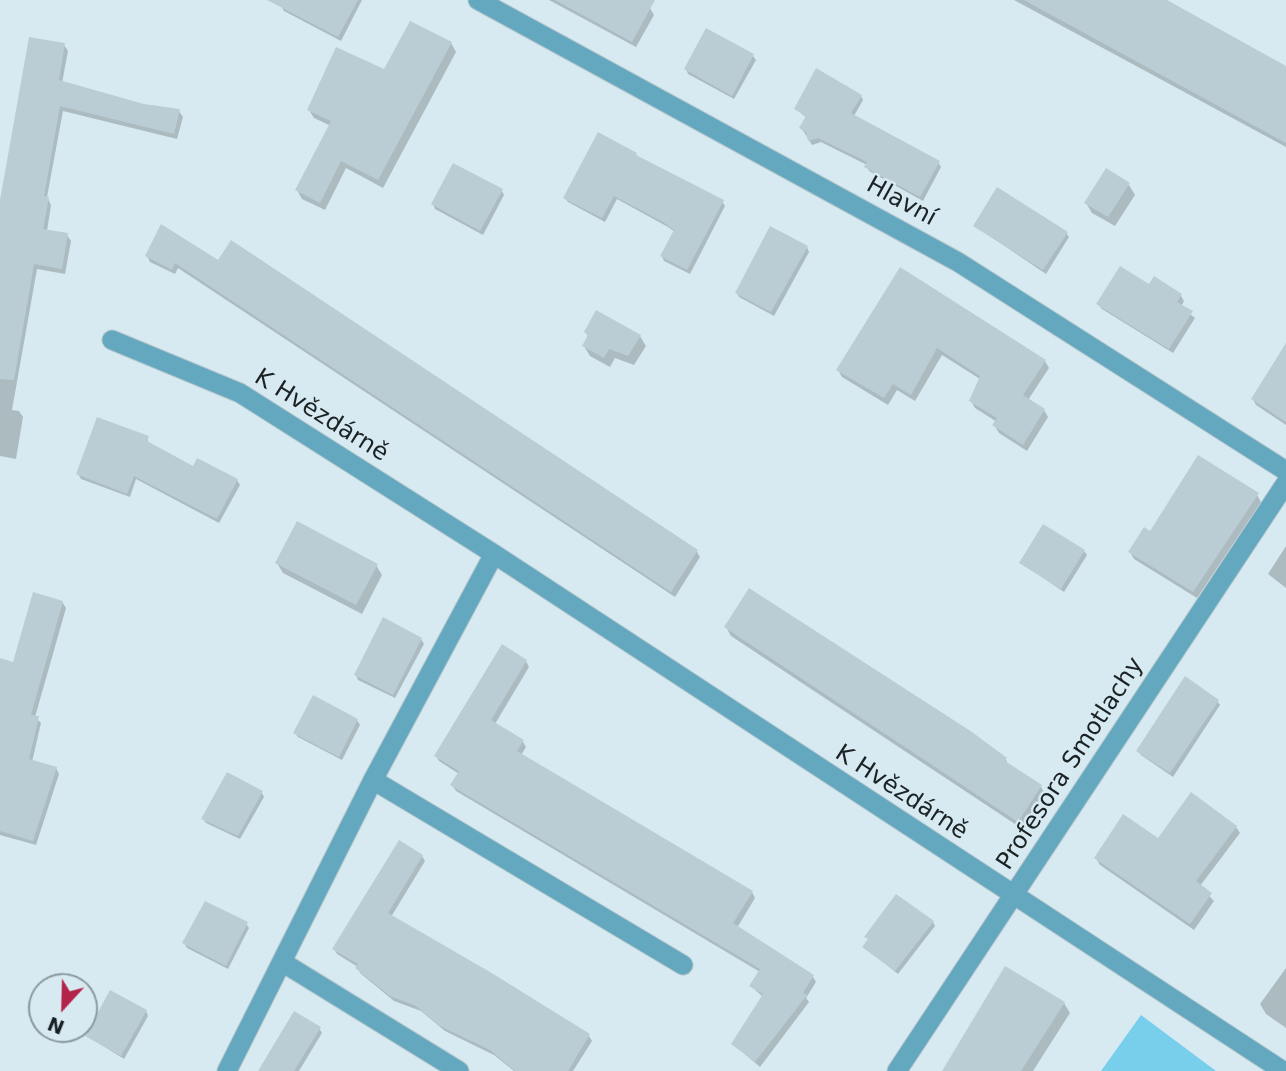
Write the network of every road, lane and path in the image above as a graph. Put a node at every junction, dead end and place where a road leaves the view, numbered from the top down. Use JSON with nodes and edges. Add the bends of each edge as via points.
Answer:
{"nodes":[{"id":1,"x":478,"y":0,"type":"edge"},
{"id":2,"x":112,"y":340,"type":"dead end"},
{"id":3,"x":1286,"y":471,"type":"edge"},
{"id":4,"x":1286,"y":483,"type":"edge"},
{"id":5,"x":494,"y":554,"type":"junction"},
{"id":6,"x":373,"y":780,"type":"junction"},
{"id":7,"x":1013,"y":896,"type":"junction"},
{"id":8,"x":282,"y":962,"type":"junction"},
{"id":9,"x":682,"y":965,"type":"dead end"},
{"id":10,"x":227,"y":1071,"type":"edge"},
{"id":11,"x":459,"y":1071,"type":"edge"},
{"id":12,"x":897,"y":1071,"type":"edge"},
{"id":13,"x":1283,"y":1071,"type":"edge"}],
"edges":[{"from":1,"to":3,"type":"street","name":"Hlavní","via":[[958,262]]},
{"from":2,"to":5,"type":"street","name":"K Hvězdárně","via":[[240,393]]},
{"from":4,"to":7,"type":"street","name":"Profesora Smotlachy"},
{"from":5,"to":6,"type":"street"},
{"from":5,"to":7,"type":"street","name":"K Hvězdárně"},
{"from":6,"to":8,"type":"street"},
{"from":6,"to":9,"type":"street"},
{"from":7,"to":12,"type":"street","name":"Profesora Smotlachy"},
{"from":7,"to":13,"type":"street","name":"K Hvězdárně"},
{"from":8,"to":10,"type":"street"},
{"from":8,"to":11,"type":"street"}]}
